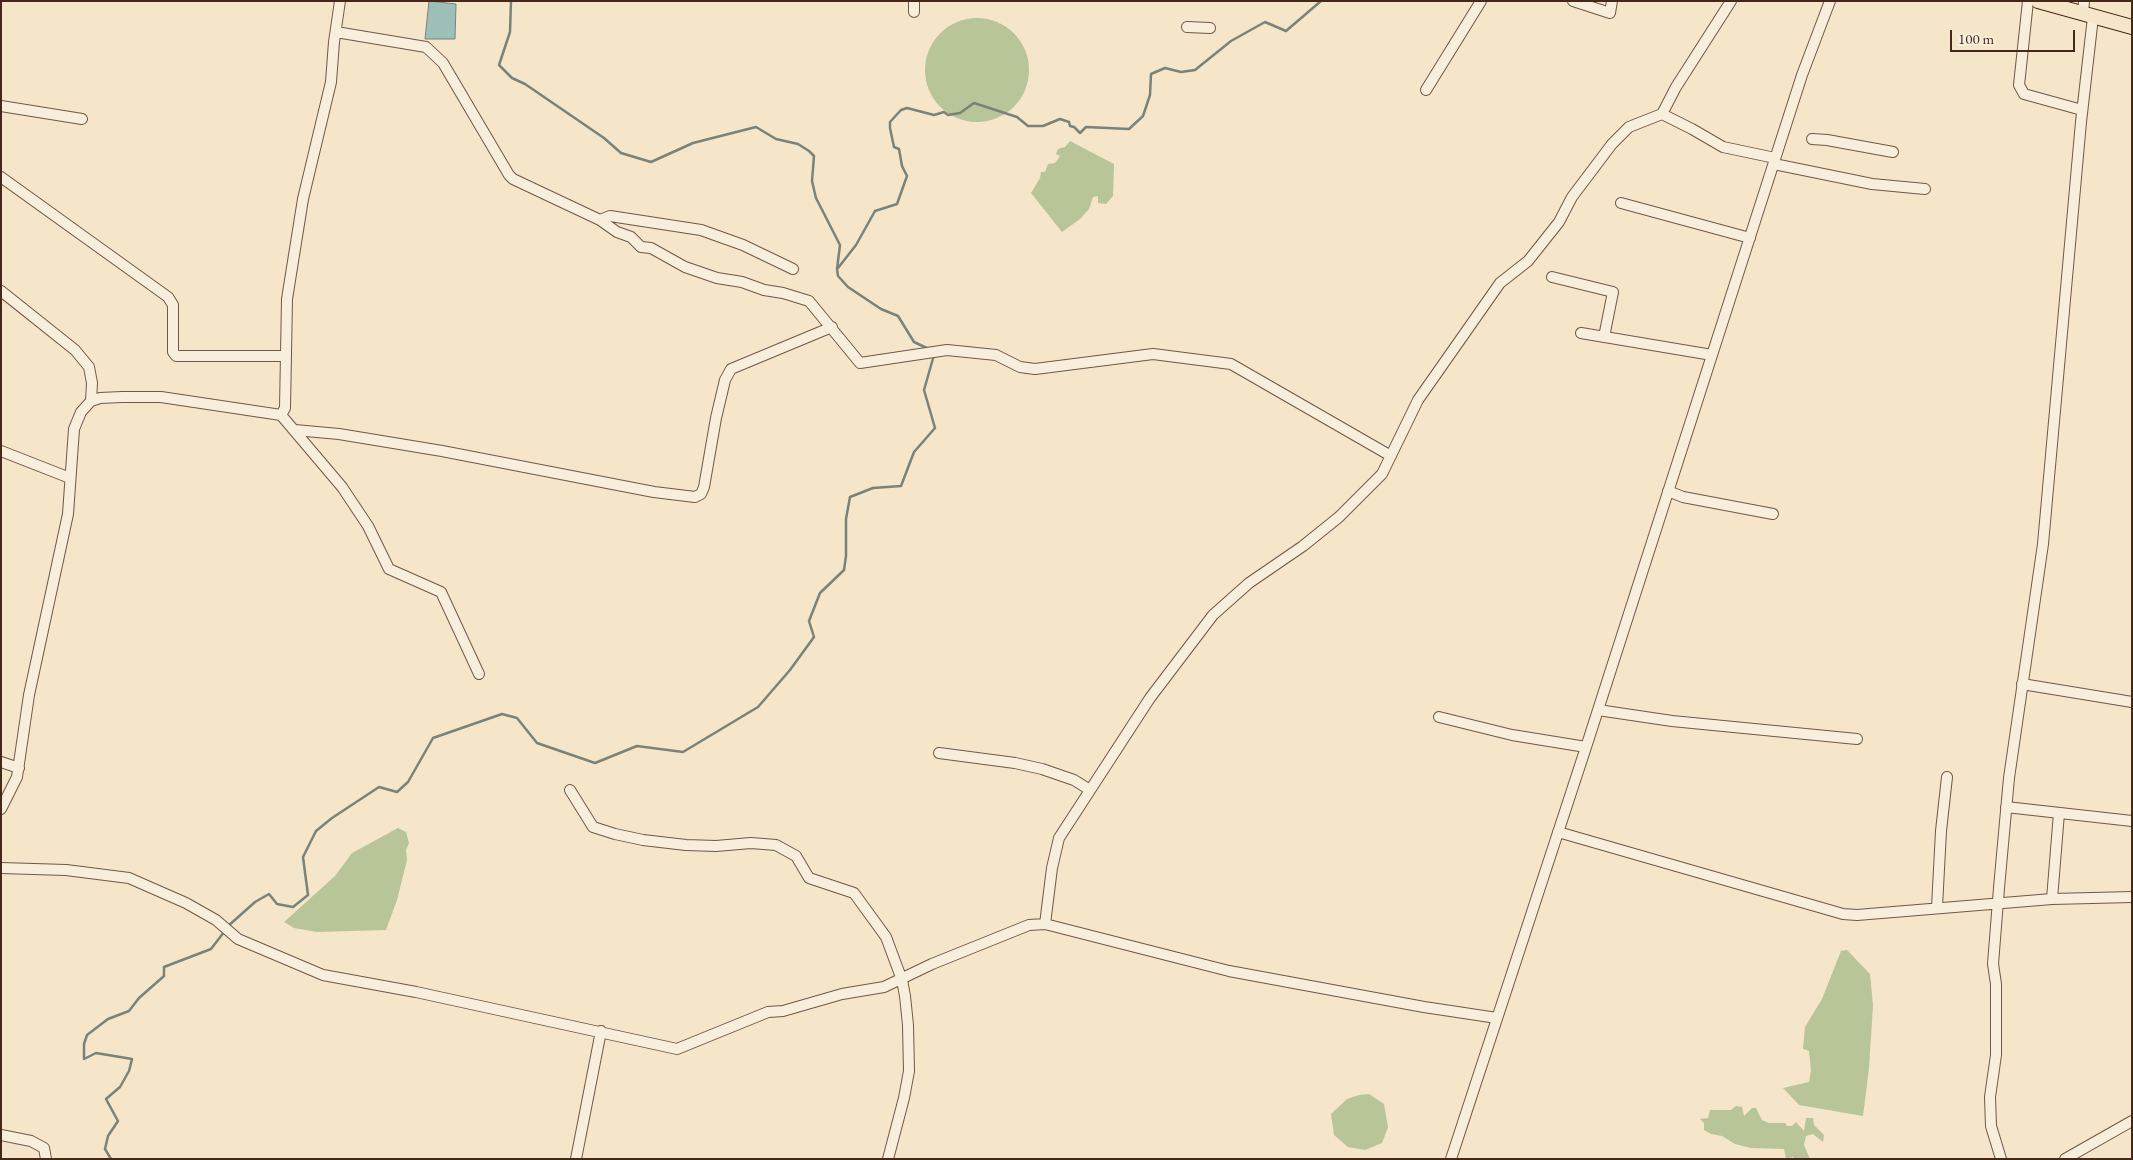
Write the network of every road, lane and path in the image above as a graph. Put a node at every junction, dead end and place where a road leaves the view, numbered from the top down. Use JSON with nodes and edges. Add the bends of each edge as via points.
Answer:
{"nodes":[{"id":1,"x":340,"y":1,"type":"edge"},
{"id":2,"x":1481,"y":1,"type":"edge"},
{"id":3,"x":1573,"y":1,"type":"edge"},
{"id":4,"x":1612,"y":1,"type":"edge"},
{"id":5,"x":1731,"y":1,"type":"edge"},
{"id":6,"x":1830,"y":1,"type":"edge"},
{"id":7,"x":2028,"y":1,"type":"edge"},
{"id":8,"x":2038,"y":1,"type":"edge"},
{"id":9,"x":2087,"y":11,"type":"edge"},
{"id":10,"x":1187,"y":27,"type":"dead end"},
{"id":11,"x":2132,"y":27,"type":"edge"},
{"id":12,"x":1210,"y":28,"type":"dead end"},
{"id":13,"x":336,"y":32,"type":"junction"},
{"id":14,"x":1426,"y":90,"type":"dead end"},
{"id":15,"x":1,"y":106,"type":"edge"},
{"id":16,"x":2082,"y":110,"type":"junction"},
{"id":17,"x":1662,"y":114,"type":"junction"},
{"id":18,"x":82,"y":119,"type":"dead end"},
{"id":19,"x":1812,"y":139,"type":"dead end"},
{"id":20,"x":1893,"y":152,"type":"dead end"},
{"id":21,"x":1775,"y":161,"type":"junction"},
{"id":22,"x":1,"y":177,"type":"edge"},
{"id":23,"x":1926,"y":189,"type":"dead end"},
{"id":24,"x":1621,"y":203,"type":"dead end"},
{"id":25,"x":600,"y":220,"type":"junction"},
{"id":26,"x":1750,"y":238,"type":"junction"},
{"id":27,"x":793,"y":268,"type":"dead end"},
{"id":28,"x":1552,"y":277,"type":"dead end"},
{"id":29,"x":1,"y":291,"type":"edge"},
{"id":30,"x":832,"y":327,"type":"junction"},
{"id":31,"x":1581,"y":333,"type":"dead end"},
{"id":32,"x":1604,"y":337,"type":"junction"},
{"id":33,"x":1712,"y":355,"type":"junction"},
{"id":34,"x":285,"y":356,"type":"junction"},
{"id":35,"x":91,"y":402,"type":"junction"},
{"id":36,"x":281,"y":415,"type":"junction"},
{"id":37,"x":295,"y":430,"type":"junction"},
{"id":38,"x":1,"y":452,"type":"edge"},
{"id":39,"x":1391,"y":456,"type":"junction"},
{"id":40,"x":70,"y":478,"type":"junction"},
{"id":41,"x":1668,"y":491,"type":"junction"},
{"id":42,"x":1773,"y":514,"type":"dead end"},
{"id":43,"x":479,"y":674,"type":"dead end"},
{"id":44,"x":2022,"y":684,"type":"junction"},
{"id":45,"x":2132,"y":702,"type":"edge"},
{"id":46,"x":1598,"y":710,"type":"junction"},
{"id":47,"x":1439,"y":716,"type":"dead end"},
{"id":48,"x":1857,"y":739,"type":"dead end"},
{"id":49,"x":1586,"y":747,"type":"junction"},
{"id":50,"x":939,"y":753,"type":"dead end"},
{"id":51,"x":1,"y":762,"type":"edge"},
{"id":52,"x":19,"y":768,"type":"junction"},
{"id":53,"x":1948,"y":777,"type":"dead end"},
{"id":54,"x":570,"y":790,"type":"dead end"},
{"id":55,"x":1090,"y":790,"type":"junction"},
{"id":56,"x":2006,"y":808,"type":"junction"},
{"id":57,"x":1,"y":809,"type":"edge"},
{"id":58,"x":2059,"y":813,"type":"junction"},
{"id":59,"x":2132,"y":821,"type":"edge"},
{"id":60,"x":1558,"y":832,"type":"junction"},
{"id":61,"x":1,"y":868,"type":"edge"},
{"id":62,"x":2132,"y":897,"type":"edge"},
{"id":63,"x":2052,"y":899,"type":"junction"},
{"id":64,"x":1998,"y":903,"type":"junction"},
{"id":65,"x":1937,"y":908,"type":"junction"},
{"id":66,"x":1045,"y":924,"type":"junction"},
{"id":67,"x":902,"y":980,"type":"junction"},
{"id":68,"x":1497,"y":1018,"type":"junction"},
{"id":69,"x":601,"y":1032,"type":"junction"},
{"id":70,"x":2132,"y":1121,"type":"edge"},
{"id":71,"x":1,"y":1135,"type":"edge"},
{"id":72,"x":46,"y":1159,"type":"edge"},
{"id":73,"x":576,"y":1159,"type":"edge"},
{"id":74,"x":888,"y":1159,"type":"edge"},
{"id":75,"x":1451,"y":1159,"type":"edge"},
{"id":76,"x":2001,"y":1159,"type":"edge"},
{"id":77,"x":2065,"y":1159,"type":"edge"}],
"edges":[{"from":1,"to":13,"type":"street"},
{"from":2,"to":14,"type":"street"},
{"from":3,"to":4,"type":"street","via":[[1610,13]]},
{"from":5,"to":17,"type":"street","via":[[1676,86]]},
{"from":6,"to":21,"type":"street"},
{"from":7,"to":16,"type":"street","via":[[2020,85],[2024,94]]},
{"from":8,"to":9,"type":"highway"},
{"from":9,"to":11,"type":"highway"},
{"from":9,"to":16,"type":"street"},
{"from":10,"to":12,"type":"street"},
{"from":13,"to":25,"type":"street","via":[[426,47],[443,63],[509,175]]},
{"from":13,"to":34,"type":"street","via":[[331,82],[303,199],[287,299]]},
{"from":15,"to":18,"type":"street"},
{"from":16,"to":44,"type":"street","via":[[2043,544]]},
{"from":17,"to":21,"type":"street","via":[[1722,147]]},
{"from":17,"to":39,"type":"street","via":[[1629,127],[1612,144],[1528,262],[1500,283],[1418,400]]},
{"from":19,"to":20,"type":"street"},
{"from":21,"to":23,"type":"street","via":[[1872,184]]},
{"from":21,"to":26,"type":"street"},
{"from":22,"to":34,"type":"street","via":[[168,297],[173,305],[173,352],[176,356]]},
{"from":24,"to":26,"type":"street"},
{"from":25,"to":27,"type":"street","via":[[610,216],[701,230]]},
{"from":25,"to":30,"type":"street","via":[[616,232],[631,237],[641,247],[651,248],[685,267],[809,301]]},
{"from":26,"to":33,"type":"street"},
{"from":28,"to":32,"type":"street","via":[[1613,292]]},
{"from":29,"to":35,"type":"street","via":[[76,350],[89,367]]},
{"from":30,"to":37,"type":"street","via":[[731,369],[725,380],[716,418],[704,487],[695,497],[339,434]]},
{"from":30,"to":39,"type":"street","via":[[860,363],[947,350],[974,351],[1035,369],[1153,354],[1231,364]]},
{"from":31,"to":32,"type":"street"},
{"from":32,"to":33,"type":"street"},
{"from":33,"to":41,"type":"street"},
{"from":34,"to":36,"type":"street","via":[[285,408]]},
{"from":35,"to":36,"type":"street","via":[[100,398],[161,397]]},
{"from":35,"to":40,"type":"street","via":[[81,412],[74,429]]},
{"from":36,"to":37,"type":"street"},
{"from":37,"to":43,"type":"street","via":[[342,487],[368,526],[389,569],[441,592]]},
{"from":38,"to":40,"type":"street"},
{"from":39,"to":55,"type":"street","via":[[1382,474],[1339,517],[1213,615],[1150,698]]},
{"from":40,"to":52,"type":"street","via":[[68,514],[29,695]]},
{"from":41,"to":42,"type":"street"},
{"from":41,"to":46,"type":"street"},
{"from":44,"to":45,"type":"street"},
{"from":44,"to":56,"type":"street"},
{"from":46,"to":48,"type":"street","via":[[1678,722]]},
{"from":46,"to":49,"type":"street"},
{"from":47,"to":49,"type":"street","via":[[1512,736]]},
{"from":49,"to":60,"type":"street"},
{"from":50,"to":55,"type":"street","via":[[1042,769],[1074,780]]},
{"from":51,"to":52,"type":"street"},
{"from":52,"to":57,"type":"street","via":[[18,777]]},
{"from":53,"to":65,"type":"street"},
{"from":54,"to":67,"type":"street","via":[[593,827],[615,834],[686,845],[776,845],[796,856],[808,878],[854,893],[886,938]]},
{"from":55,"to":66,"type":"street","via":[[1059,838]]},
{"from":56,"to":58,"type":"street"},
{"from":56,"to":64,"type":"street"},
{"from":58,"to":59,"type":"street"},
{"from":58,"to":63,"type":"street"},
{"from":60,"to":65,"type":"street","via":[[1843,914]]},
{"from":60,"to":68,"type":"street"},
{"from":61,"to":69,"type":"street","via":[[66,870],[129,878],[186,903],[216,920],[238,939],[323,975]]},
{"from":62,"to":63,"type":"street"},
{"from":63,"to":64,"type":"street"},
{"from":64,"to":65,"type":"street"},
{"from":64,"to":76,"type":"street","via":[[1993,964],[1996,1055],[1990,1097],[1991,1126]]},
{"from":66,"to":67,"type":"street","via":[[1029,925],[932,964]]},
{"from":66,"to":68,"type":"street","via":[[1229,971]]},
{"from":67,"to":69,"type":"street","via":[[884,987],[768,1012],[677,1049]]},
{"from":67,"to":74,"type":"street","via":[[909,1070]]},
{"from":68,"to":75,"type":"street"},
{"from":69,"to":73,"type":"street"},
{"from":70,"to":77,"type":"street"},
{"from":71,"to":72,"type":"street","via":[[31,1141],[44,1148]]}]}
